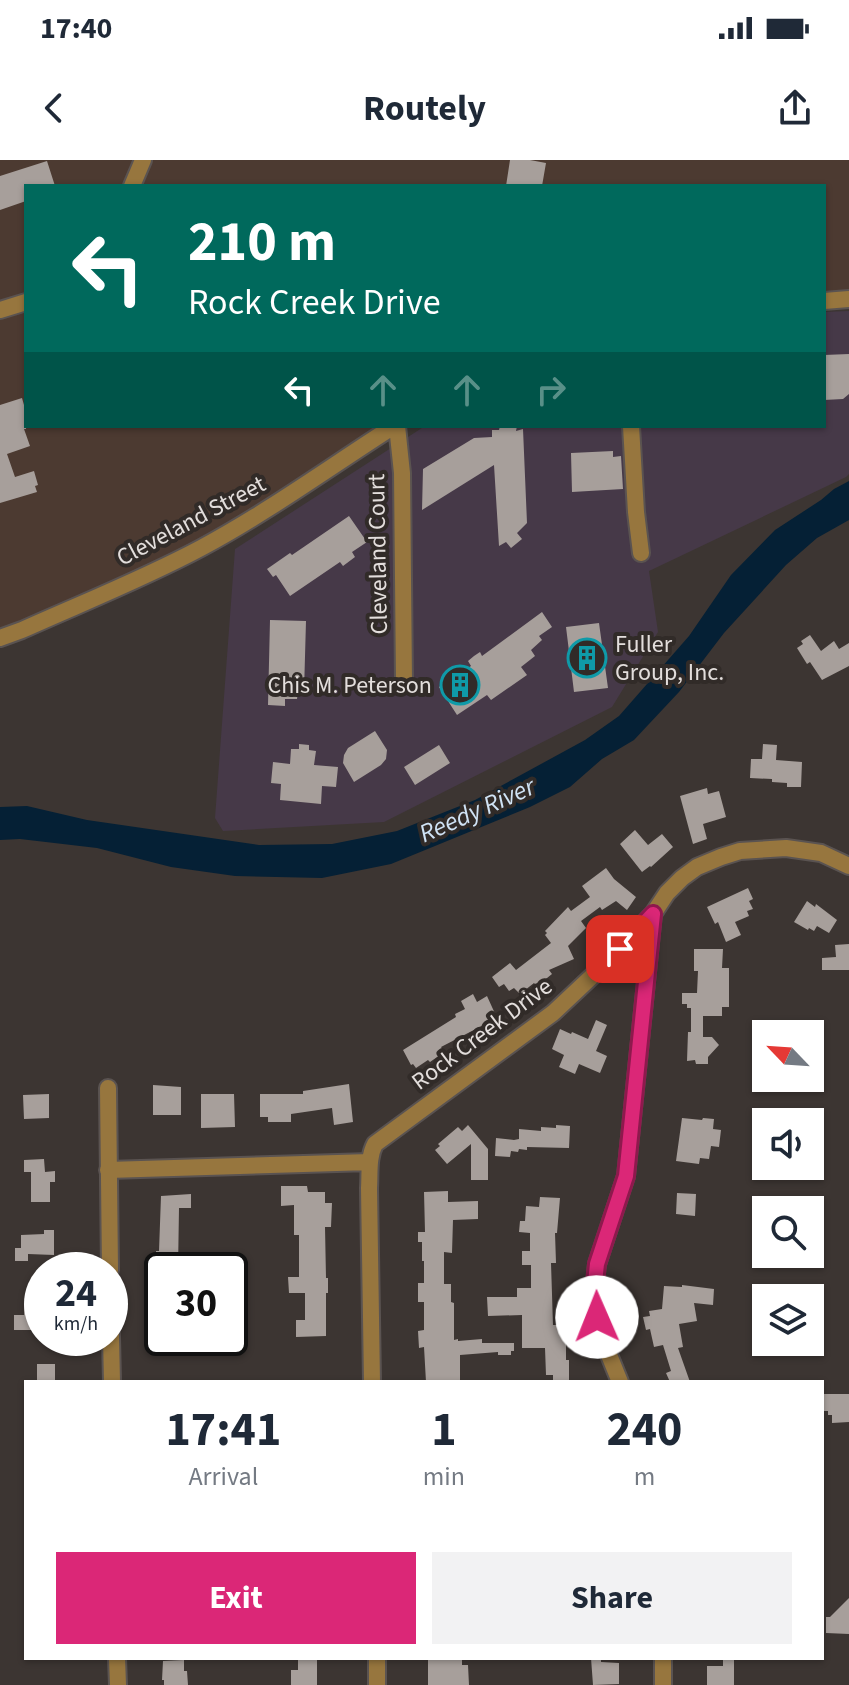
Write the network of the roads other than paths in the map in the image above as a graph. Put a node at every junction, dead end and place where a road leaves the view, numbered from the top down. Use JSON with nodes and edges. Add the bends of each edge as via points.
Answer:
{"nodes":[{"id":1,"x":143,"y":160,"type":"edge"},
{"id":2,"x":133,"y":184,"type":"edge"},
{"id":3,"x":849,"y":299,"type":"edge"},
{"id":4,"x":826,"y":301,"type":"edge"},
{"id":5,"x":24,"y":303,"type":"edge"},
{"id":6,"x":0,"y":310,"type":"edge"},
{"id":7,"x":393,"y":428,"type":"edge"},
{"id":8,"x":396,"y":428,"type":"edge"},
{"id":9,"x":631,"y":428,"type":"edge"},
{"id":10,"x":641,"y":553,"type":"dead end"},
{"id":11,"x":0,"y":638,"type":"edge"},
{"id":12,"x":404,"y":682,"type":"dead end"},
{"id":13,"x":849,"y":866,"type":"edge"},
{"id":14,"x":653,"y":914,"type":"junction"},
{"id":15,"x":108,"y":1088,"type":"dead end"},
{"id":16,"x":370,"y":1162,"type":"junction"},
{"id":17,"x":108,"y":1170,"type":"junction"},
{"id":18,"x":110,"y":1252,"type":"edge"},
{"id":19,"x":111,"y":1356,"type":"edge"},
{"id":20,"x":112,"y":1380,"type":"edge"},
{"id":21,"x":372,"y":1380,"type":"edge"},
{"id":22,"x":619,"y":1380,"type":"edge"},
{"id":23,"x":117,"y":1660,"type":"edge"},
{"id":24,"x":377,"y":1660,"type":"edge"},
{"id":25,"x":663,"y":1660,"type":"edge"},
{"id":26,"x":118,"y":1685,"type":"edge"},
{"id":27,"x":377,"y":1685,"type":"edge"},
{"id":28,"x":663,"y":1685,"type":"edge"}],
"edges":[{"from":1,"to":2,"type":"street"},
{"from":3,"to":4,"type":"street"},
{"from":5,"to":6,"type":"street"},
{"from":7,"to":11,"type":"street","name":"Cleveland Street","via":[[202,547]]},
{"from":8,"to":12,"type":"street","name":"Cleveland Court","via":[[402,473]]},
{"from":9,"to":10,"type":"street"},
{"from":13,"to":14,"type":"street","name":"Rock Creek Drive","via":[[807,850],[740,851],[697,867],[667,893]]},
{"from":14,"to":16,"type":"street","name":"Rock Creek Drive","via":[[553,1013],[381,1138]]},
{"from":14,"to":22,"type":"street","via":[[626,1176],[597,1264],[594,1292],[603,1340]]},
{"from":15,"to":17,"type":"street"},
{"from":16,"to":17,"type":"street"},
{"from":16,"to":21,"type":"street"},
{"from":17,"to":18,"type":"street"},
{"from":19,"to":20,"type":"street"},
{"from":23,"to":26,"type":"street"},
{"from":24,"to":27,"type":"street"},
{"from":25,"to":28,"type":"street"}]}
